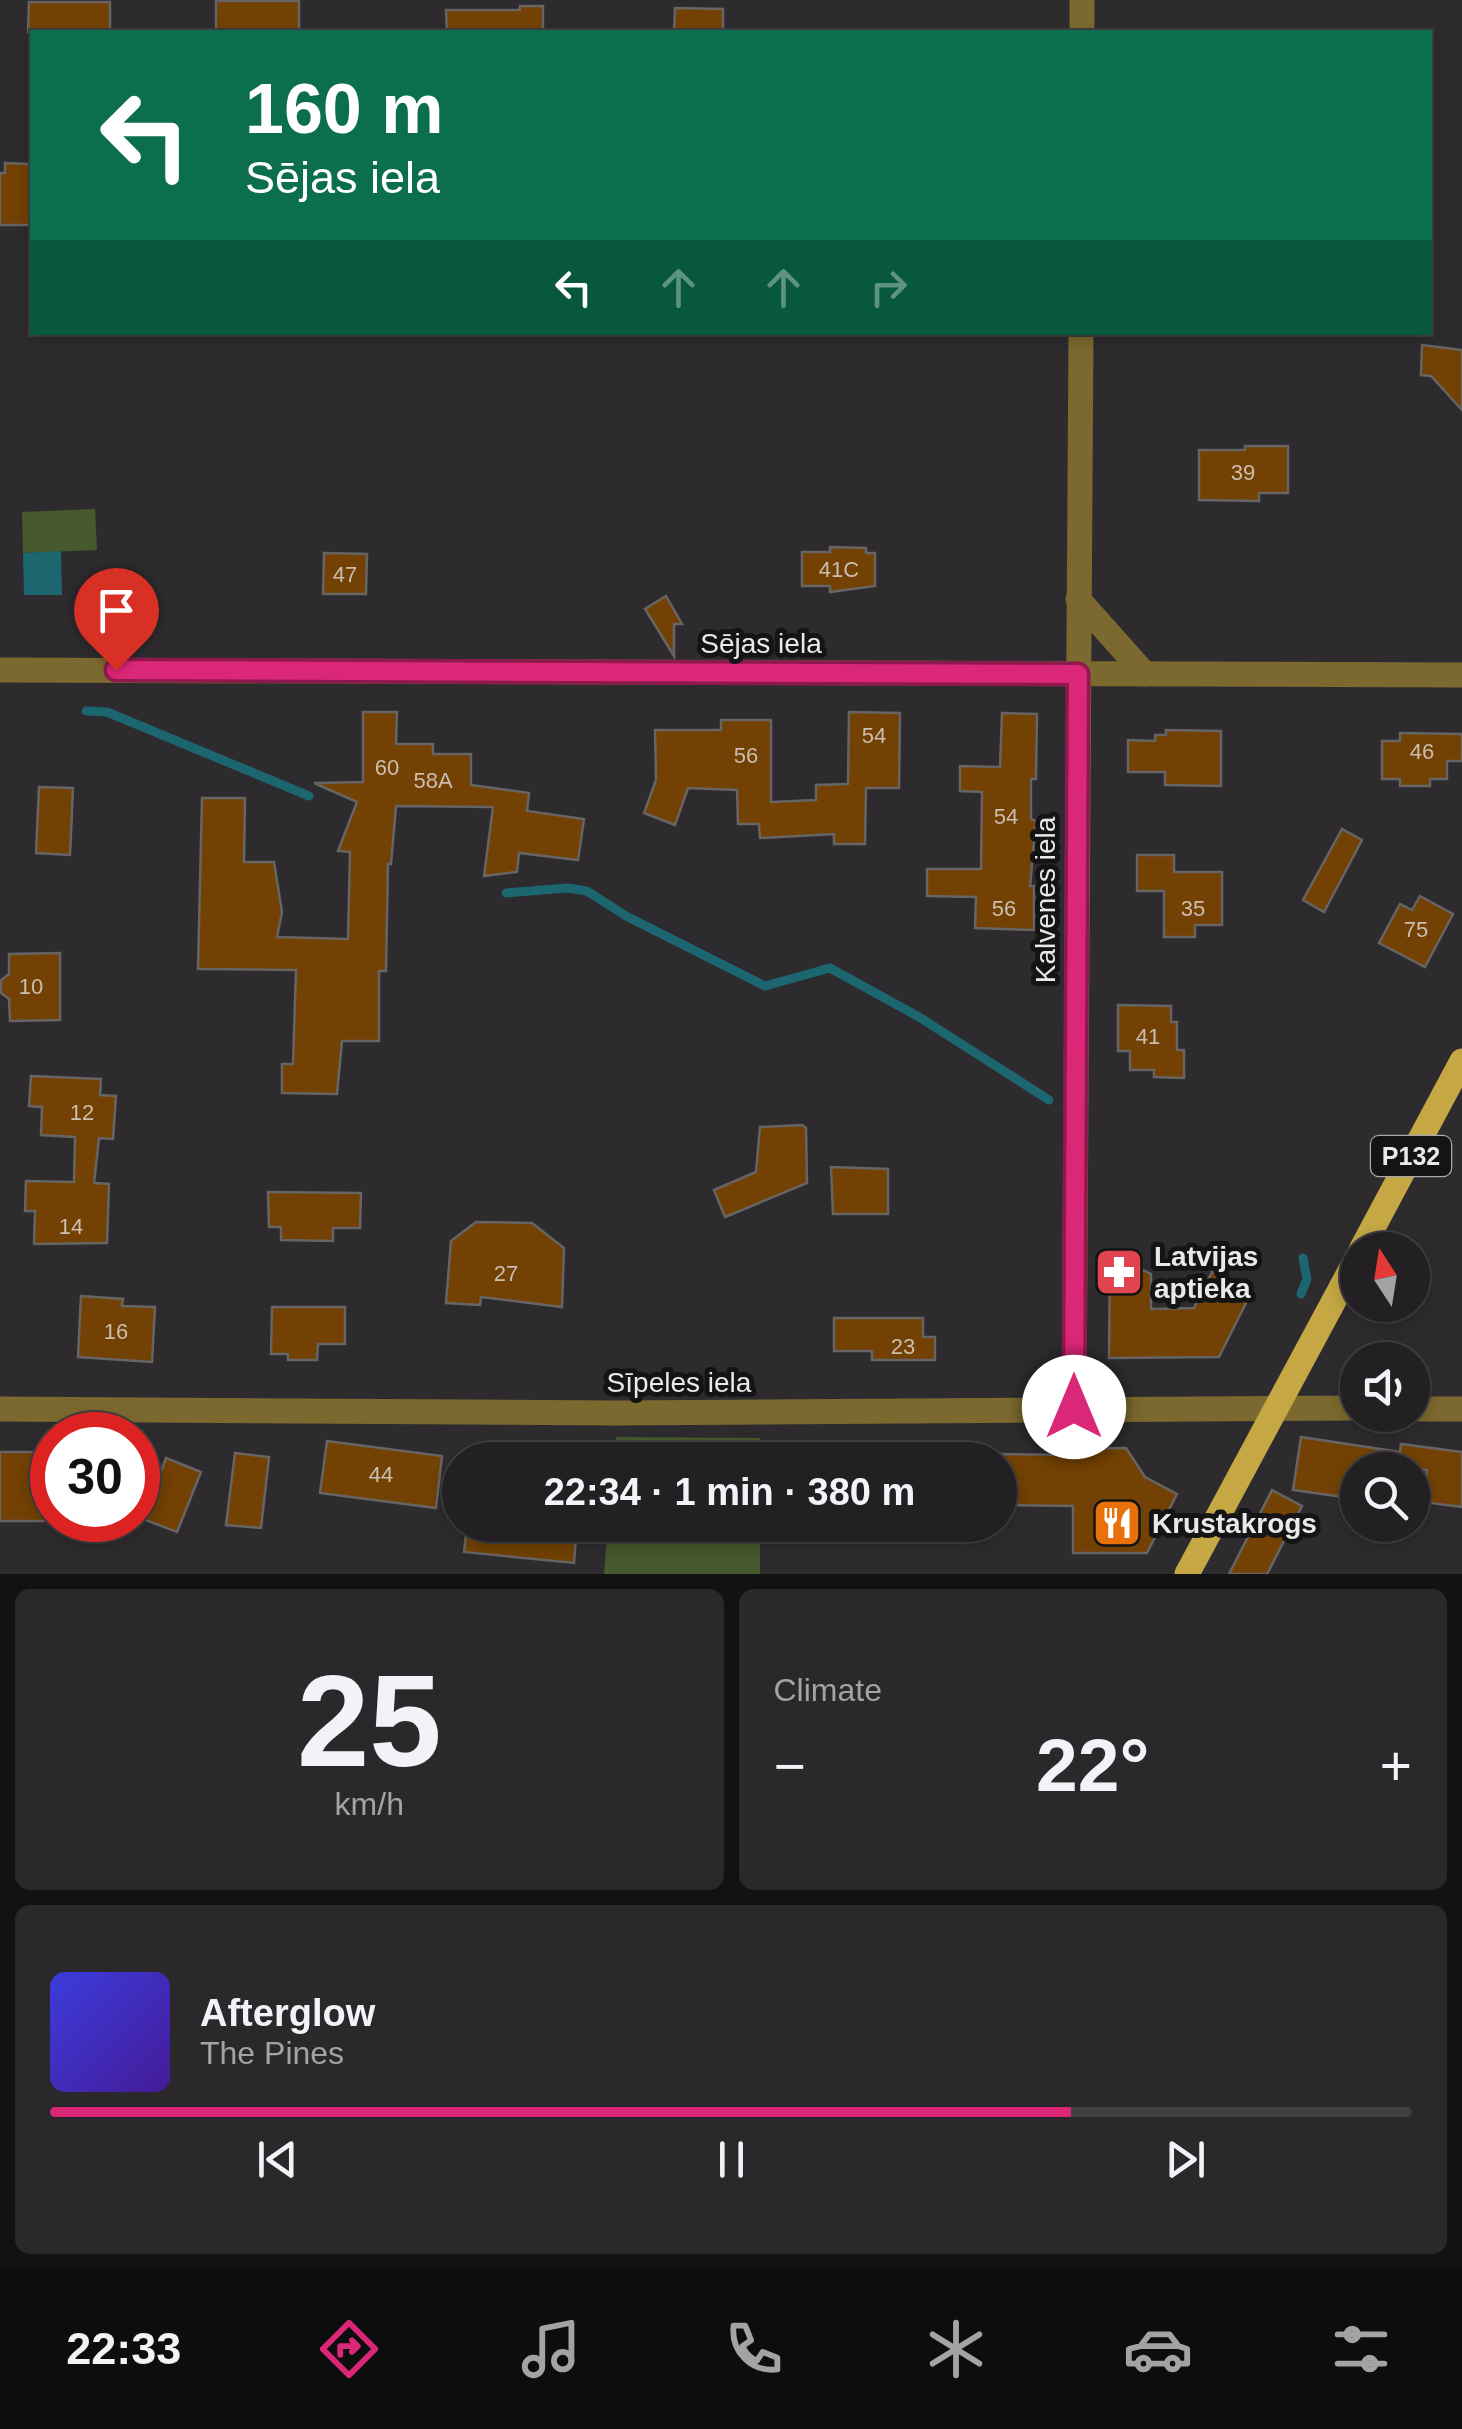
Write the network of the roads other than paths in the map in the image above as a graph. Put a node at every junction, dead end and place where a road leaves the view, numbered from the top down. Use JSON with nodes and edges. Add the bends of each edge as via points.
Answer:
{"nodes":[{"id":1,"x":1082,"y":0,"type":"edge"},
{"id":2,"x":1082,"y":30,"type":"edge"},
{"id":3,"x":1081,"y":335,"type":"edge"},
{"id":4,"x":1078,"y":599,"type":"junction"},
{"id":5,"x":0,"y":670,"type":"edge"},
{"id":6,"x":1078,"y":674,"type":"junction"},
{"id":7,"x":1145,"y":674,"type":"junction"},
{"id":8,"x":1462,"y":675,"type":"edge"},
{"id":9,"x":1462,"y":1061,"type":"edge"},
{"id":10,"x":1370,"y":1232,"type":"edge"},
{"id":11,"x":1340,"y":1288,"type":"edge"},
{"id":12,"x":1277,"y":1406,"type":"junction"},
{"id":13,"x":1074,"y":1407,"type":"junction"},
{"id":14,"x":1340,"y":1408,"type":"edge"},
{"id":15,"x":0,"y":1409,"type":"edge"},
{"id":16,"x":1430,"y":1409,"type":"edge"},
{"id":17,"x":1462,"y":1410,"type":"edge"},
{"id":18,"x":1187,"y":1574,"type":"edge"}],
"edges":[{"from":1,"to":2,"type":"street"},
{"from":3,"to":4,"type":"street","name":"Kalvenes iela"},
{"from":4,"to":6,"type":"street","name":"Kalvenes iela"},
{"from":4,"to":7,"type":"street"},
{"from":5,"to":6,"type":"street","name":"Sējas iela"},
{"from":6,"to":7,"type":"street","name":"Sējas iela"},
{"from":6,"to":13,"type":"street","name":"Kalvenes iela"},
{"from":7,"to":8,"type":"street","name":"Sējas iela"},
{"from":9,"to":10,"type":"main road","number":"P132"},
{"from":11,"to":12,"type":"main road","number":"P132"},
{"from":12,"to":13,"type":"street","name":"Sīpeles iela"},
{"from":12,"to":14,"type":"street","name":"Sīpeles iela"},
{"from":12,"to":18,"type":"main road","number":"P132"},
{"from":13,"to":15,"type":"street","name":"Sīpeles iela","via":[[615,1413]]},
{"from":16,"to":17,"type":"street"}]}
